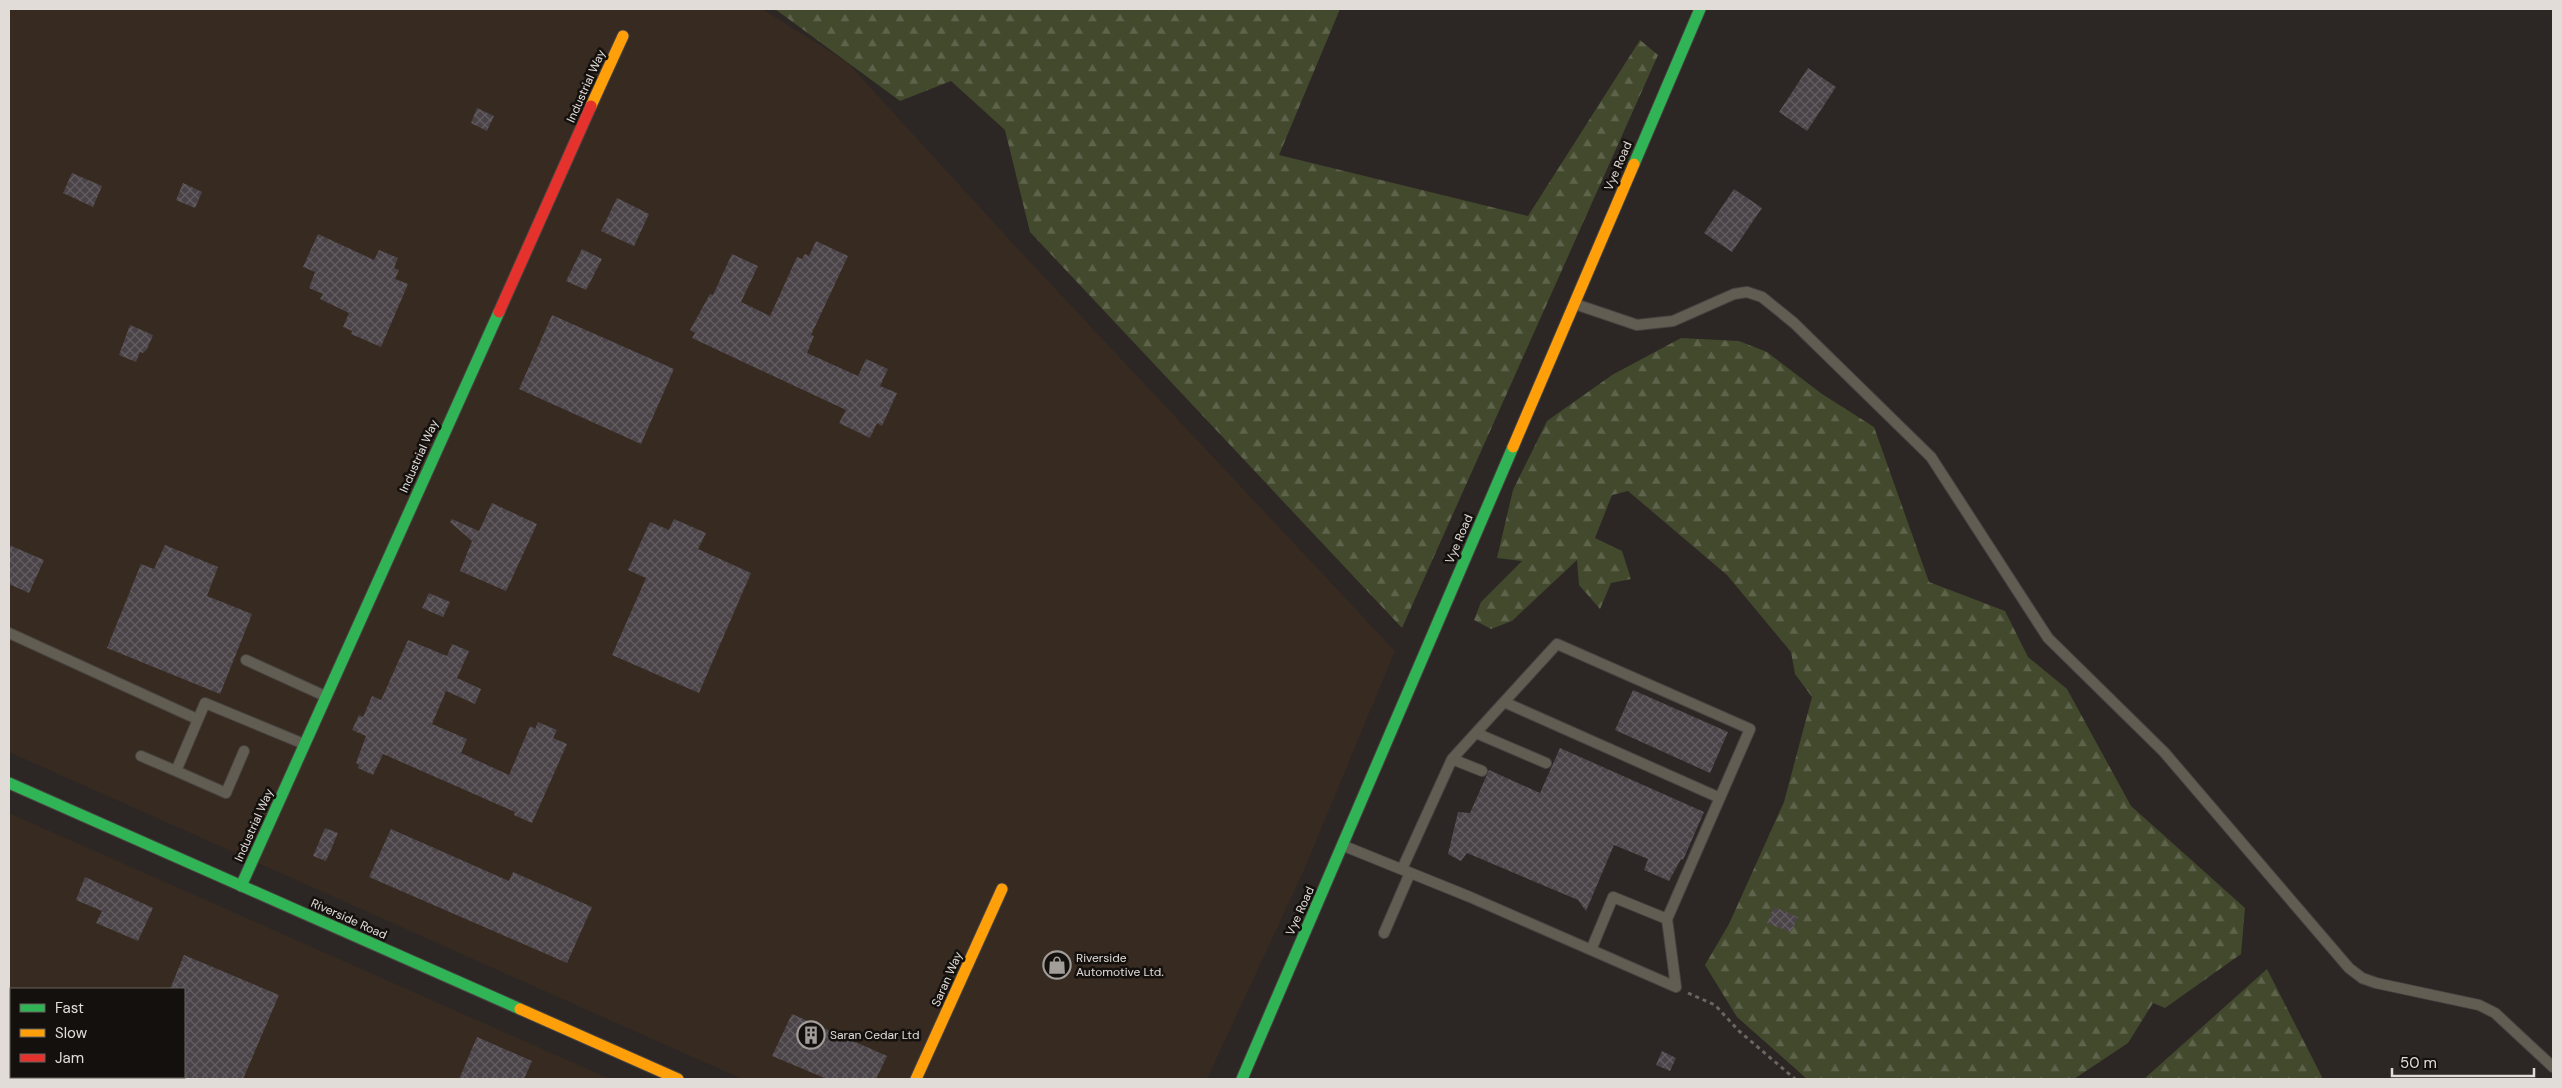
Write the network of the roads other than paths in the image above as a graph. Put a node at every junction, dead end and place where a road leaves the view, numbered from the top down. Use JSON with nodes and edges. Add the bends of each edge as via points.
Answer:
{"nodes":[{"id":1,"x":1700,"y":9,"type":"edge"},
{"id":2,"x":623,"y":36,"type":"dead end"},
{"id":3,"x":1574,"y":304,"type":"junction"},
{"id":4,"x":9,"y":633,"type":"edge"},
{"id":5,"x":246,"y":660,"type":"dead end"},
{"id":6,"x":326,"y":696,"type":"junction"},
{"id":7,"x":1504,"y":702,"type":"junction"},
{"id":8,"x":197,"y":720,"type":"junction"},
{"id":9,"x":1476,"y":733,"type":"junction"},
{"id":10,"x":305,"y":744,"type":"junction"},
{"id":11,"x":244,"y":751,"type":"dead end"},
{"id":12,"x":141,"y":756,"type":"dead end"},
{"id":13,"x":1452,"y":758,"type":"junction"},
{"id":14,"x":1546,"y":763,"type":"dead end"},
{"id":15,"x":176,"y":771,"type":"junction"},
{"id":16,"x":1482,"y":772,"type":"dead end"},
{"id":17,"x":9,"y":783,"type":"edge"},
{"id":18,"x":1720,"y":798,"type":"junction"},
{"id":19,"x":1344,"y":846,"type":"junction"},
{"id":20,"x":1406,"y":871,"type":"junction"},
{"id":21,"x":241,"y":886,"type":"junction"},
{"id":22,"x":1002,"y":889,"type":"dead end"},
{"id":23,"x":1667,"y":920,"type":"junction"},
{"id":24,"x":1384,"y":933,"type":"dead end"},
{"id":25,"x":1591,"y":950,"type":"junction"},
{"id":26,"x":2553,"y":1067,"type":"edge"},
{"id":27,"x":678,"y":1079,"type":"edge"},
{"id":28,"x":916,"y":1079,"type":"edge"},
{"id":29,"x":1242,"y":1079,"type":"edge"}],
"edges":[{"from":1,"to":3,"type":"street","name":"Vye Road"},
{"from":2,"to":6,"type":"street","name":"Industrial Way"},
{"from":3,"to":19,"type":"street","name":"Vye Road"},
{"from":3,"to":26,"type":"lane","via":[[1637,325],[1673,321],[1734,294],[1747,292],[1762,297],[1794,323],[1931,457],[2048,638],[2164,752],[2349,968],[2376,983],[2479,1005],[2495,1013]]},
{"from":4,"to":8,"type":"lane"},
{"from":5,"to":6,"type":"lane"},
{"from":6,"to":10,"type":"street","name":"Industrial Way"},
{"from":7,"to":9,"type":"lane"},
{"from":7,"to":18,"type":"lane"},
{"from":7,"to":18,"type":"lane","via":[[1557,644],[1750,729]]},
{"from":8,"to":10,"type":"lane","via":[[205,702]]},
{"from":8,"to":15,"type":"lane"},
{"from":9,"to":13,"type":"lane"},
{"from":9,"to":14,"type":"lane"},
{"from":10,"to":21,"type":"street","name":"Industrial Way"},
{"from":11,"to":15,"type":"lane","via":[[226,793]]},
{"from":12,"to":15,"type":"lane"},
{"from":13,"to":16,"type":"lane"},
{"from":13,"to":20,"type":"lane"},
{"from":17,"to":21,"type":"street","name":"Riverside Road"},
{"from":18,"to":23,"type":"lane"},
{"from":19,"to":20,"type":"lane"},
{"from":19,"to":29,"type":"street","name":"Vye Road"},
{"from":20,"to":24,"type":"lane"},
{"from":20,"to":25,"type":"lane"},
{"from":21,"to":27,"type":"street","name":"Riverside Road"},
{"from":22,"to":28,"type":"street","name":"Saran Way"},
{"from":23,"to":25,"type":"lane","via":[[1614,897]]},
{"from":23,"to":25,"type":"lane","via":[[1676,987]]}]}
